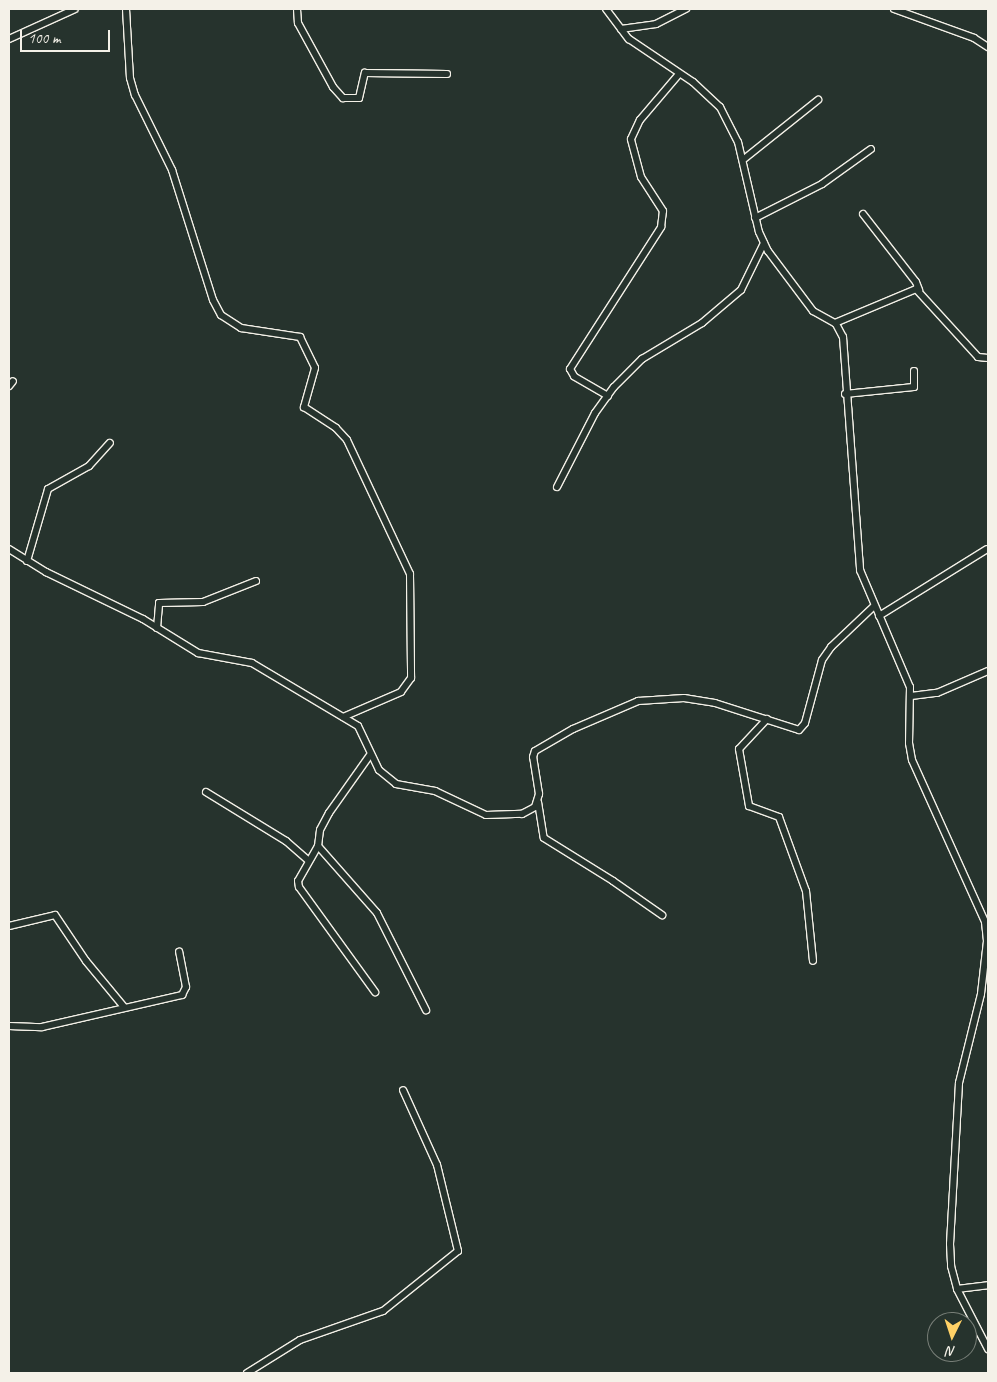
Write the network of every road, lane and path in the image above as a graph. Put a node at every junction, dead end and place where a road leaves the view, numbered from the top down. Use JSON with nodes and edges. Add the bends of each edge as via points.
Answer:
{"nodes":[{"id":1,"x":75,"y":9,"type":"edge"},
{"id":2,"x":126,"y":9,"type":"edge"},
{"id":3,"x":297,"y":9,"type":"edge"},
{"id":4,"x":606,"y":9,"type":"edge"},
{"id":5,"x":686,"y":9,"type":"edge"},
{"id":6,"x":894,"y":9,"type":"edge"},
{"id":7,"x":621,"y":29,"type":"junction"},
{"id":8,"x":9,"y":40,"type":"edge"},
{"id":9,"x":988,"y":47,"type":"edge"},
{"id":10,"x":447,"y":74,"type":"dead end"},
{"id":11,"x":680,"y":74,"type":"junction"},
{"id":12,"x":818,"y":100,"type":"dead end"},
{"id":13,"x":871,"y":149,"type":"dead end"},
{"id":14,"x":744,"y":158,"type":"junction"},
{"id":15,"x":863,"y":214,"type":"dead end"},
{"id":16,"x":755,"y":218,"type":"junction"},
{"id":17,"x":764,"y":243,"type":"junction"},
{"id":18,"x":919,"y":290,"type":"junction"},
{"id":19,"x":835,"y":323,"type":"junction"},
{"id":20,"x":988,"y":358,"type":"edge"},
{"id":21,"x":914,"y":371,"type":"dead end"},
{"id":22,"x":845,"y":394,"type":"junction"},
{"id":23,"x":608,"y":396,"type":"junction"},
{"id":24,"x":110,"y":443,"type":"dead end"},
{"id":25,"x":557,"y":487,"type":"dead end"},
{"id":26,"x":9,"y":549,"type":"edge"},
{"id":27,"x":987,"y":549,"type":"dead end"},
{"id":28,"x":26,"y":561,"type":"junction"},
{"id":29,"x":256,"y":581,"type":"dead end"},
{"id":30,"x":874,"y":606,"type":"junction"},
{"id":31,"x":879,"y":616,"type":"junction"},
{"id":32,"x":157,"y":628,"type":"junction"},
{"id":33,"x":988,"y":671,"type":"edge"},
{"id":34,"x":911,"y":696,"type":"junction"},
{"id":35,"x":343,"y":717,"type":"junction"},
{"id":36,"x":767,"y":719,"type":"junction"},
{"id":37,"x":370,"y":755,"type":"junction"},
{"id":38,"x":206,"y":792,"type":"dead end"},
{"id":39,"x":538,"y":802,"type":"junction"},
{"id":40,"x":318,"y":846,"type":"junction"},
{"id":41,"x":309,"y":861,"type":"junction"},
{"id":42,"x":662,"y":915,"type":"dead end"},
{"id":43,"x":9,"y":926,"type":"edge"},
{"id":44,"x":180,"y":952,"type":"dead end"},
{"id":45,"x":813,"y":961,"type":"dead end"},
{"id":46,"x":375,"y":992,"type":"dead end"},
{"id":47,"x":124,"y":1007,"type":"junction"},
{"id":48,"x":426,"y":1010,"type":"dead end"},
{"id":49,"x":9,"y":1026,"type":"edge"},
{"id":50,"x":404,"y":1090,"type":"dead end"},
{"id":51,"x":988,"y":1285,"type":"edge"},
{"id":52,"x":957,"y":1289,"type":"junction"},
{"id":53,"x":988,"y":1349,"type":"edge"},
{"id":54,"x":247,"y":1373,"type":"edge"}],
"edges":[{"from":1,"to":8,"type":"street"},
{"from":2,"to":35,"type":"street","via":[[130,78],[135,95],[172,170],[213,300],[221,314],[241,328],[300,337],[315,368],[304,407],[336,428],[347,440],[410,574],[411,678],[401,692]]},
{"from":3,"to":10,"type":"street","via":[[298,23],[333,87],[343,98],[359,98],[365,73]]},
{"from":4,"to":7,"type":"street"},
{"from":5,"to":7,"type":"street","via":[[656,24]]},
{"from":6,"to":9,"type":"street","via":[[974,38]]},
{"from":7,"to":11,"type":"street","via":[[641,50]]},
{"from":11,"to":14,"type":"street","via":[[720,107],[731,124]]},
{"from":11,"to":23,"type":"street","via":[[640,120],[631,139],[641,176],[663,210],[661,227],[613,297],[570,370],[571,374]]},
{"from":12,"to":14,"type":"street"},
{"from":13,"to":16,"type":"street","via":[[822,184]]},
{"from":14,"to":16,"type":"street"},
{"from":15,"to":18,"type":"street"},
{"from":16,"to":17,"type":"street"},
{"from":17,"to":19,"type":"street","via":[[813,311]]},
{"from":17,"to":23,"type":"street","via":[[741,290],[702,323],[642,359]]},
{"from":18,"to":19,"type":"street"},
{"from":18,"to":20,"type":"street","via":[[978,357]]},
{"from":19,"to":22,"type":"street","via":[[846,355]]},
{"from":21,"to":22,"type":"street","via":[[914,386]]},
{"from":22,"to":30,"type":"street","via":[[860,570]]},
{"from":23,"to":25,"type":"street","via":[[579,442]]},
{"from":24,"to":28,"type":"street","via":[[89,466],[48,489]]},
{"from":26,"to":28,"type":"street"},
{"from":27,"to":31,"type":"street"},
{"from":28,"to":32,"type":"street"},
{"from":29,"to":32,"type":"street","via":[[203,602],[159,603]]},
{"from":30,"to":31,"type":"street"},
{"from":30,"to":36,"type":"street","via":[[831,646],[822,660],[802,728],[794,730]]},
{"from":31,"to":34,"type":"street"},
{"from":32,"to":35,"type":"street","via":[[198,653],[252,664]]},
{"from":33,"to":34,"type":"street","via":[[937,693]]},
{"from":34,"to":52,"type":"street","via":[[909,743],[912,760],[946,840],[982,910],[987,940],[981,994],[959,1084],[955,1127],[951,1266]]},
{"from":35,"to":37,"type":"street","via":[[364,732]]},
{"from":36,"to":39,"type":"street","via":[[716,702],[684,698],[638,701],[619,706],[535,751]]},
{"from":36,"to":45,"type":"street","via":[[739,749],[750,806],[779,817],[806,892]]},
{"from":37,"to":39,"type":"street","via":[[378,770],[401,788],[435,791],[486,815],[522,814]]},
{"from":37,"to":40,"type":"street","via":[[329,813],[320,830]]},
{"from":38,"to":41,"type":"street","via":[[286,841]]},
{"from":39,"to":42,"type":"street","via":[[544,838]]},
{"from":40,"to":41,"type":"street"},
{"from":40,"to":48,"type":"street","via":[[377,913]]},
{"from":41,"to":46,"type":"street","via":[[298,882],[299,887]]},
{"from":43,"to":47,"type":"street","via":[[55,915],[86,961]]},
{"from":44,"to":47,"type":"street","via":[[186,987],[182,995]]},
{"from":47,"to":49,"type":"street","via":[[42,1027]]},
{"from":50,"to":54,"type":"street","via":[[436,1165],[458,1251],[383,1311],[300,1340]]},
{"from":51,"to":52,"type":"street"},
{"from":52,"to":53,"type":"street"}]}
